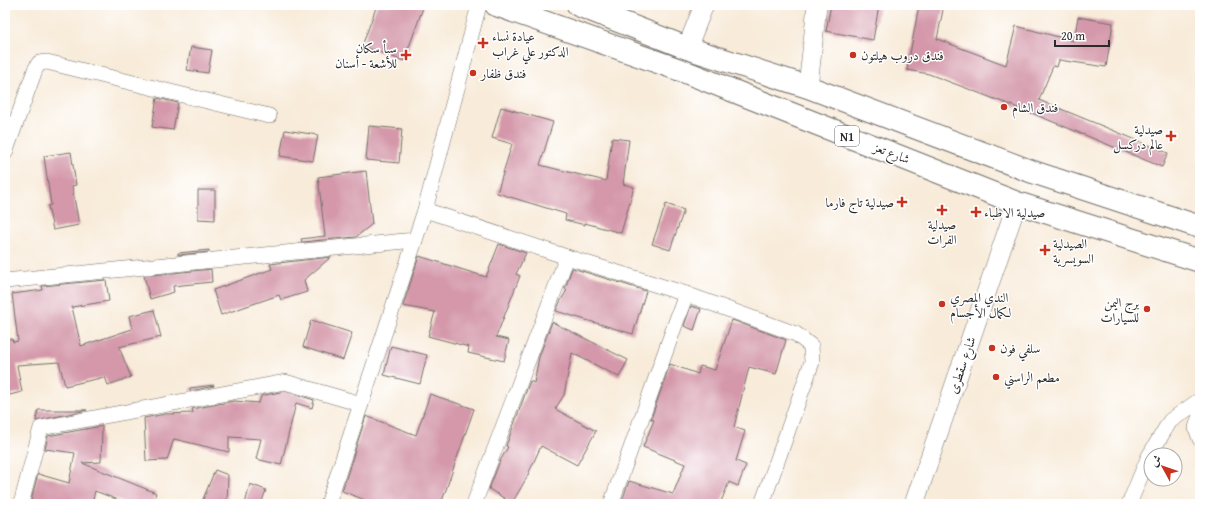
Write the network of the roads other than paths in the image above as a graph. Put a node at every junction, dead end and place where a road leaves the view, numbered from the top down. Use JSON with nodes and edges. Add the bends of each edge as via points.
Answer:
{"nodes":[{"id":1,"x":479,"y":5,"type":"edge"},
{"id":2,"x":496,"y":5,"type":"edge"},
{"id":3,"x":578,"y":5,"type":"edge"},
{"id":4,"x":704,"y":5,"type":"edge"},
{"id":5,"x":817,"y":5,"type":"edge"},
{"id":6,"x":687,"y":48,"type":"junction"},
{"id":7,"x":808,"y":87,"type":"junction"},
{"id":8,"x":269,"y":116,"type":"dead end"},
{"id":9,"x":5,"y":154,"type":"edge"},
{"id":10,"x":1030,"y":172,"type":"junction"},
{"id":11,"x":1017,"y":203,"type":"junction"},
{"id":12,"x":425,"y":210,"type":"junction"},
{"id":13,"x":1200,"y":227,"type":"edge"},
{"id":14,"x":415,"y":240,"type":"junction"},
{"id":15,"x":567,"y":257,"type":"junction"},
{"id":16,"x":1200,"y":261,"type":"edge"},
{"id":17,"x":5,"y":281,"type":"edge"},
{"id":18,"x":686,"y":294,"type":"junction"},
{"id":19,"x":1200,"y":400,"type":"edge"},
{"id":20,"x":361,"y":404,"type":"junction"},
{"id":21,"x":1200,"y":415,"type":"edge"},
{"id":22,"x":1200,"y":439,"type":"edge"},
{"id":23,"x":21,"y":504,"type":"edge"},
{"id":24,"x":328,"y":504,"type":"edge"},
{"id":25,"x":474,"y":504,"type":"edge"},
{"id":26,"x":611,"y":504,"type":"edge"},
{"id":27,"x":762,"y":504,"type":"edge"},
{"id":28,"x":914,"y":504,"type":"edge"},
{"id":29,"x":1129,"y":504,"type":"edge"}],
"edges":[{"from":1,"to":12,"type":"street"},
{"from":2,"to":11,"type":"highway","name":"شارع تعز","number":"N1","via":[[683,71]]},
{"from":3,"to":6,"type":"highway","number":"N1"},
{"from":4,"to":6,"type":"street"},
{"from":5,"to":7,"type":"street"},
{"from":6,"to":7,"type":"highway","number":"N1"},
{"from":7,"to":10,"type":"highway","number":"N1"},
{"from":8,"to":9,"type":"street","via":[[47,62],[39,63]]},
{"from":10,"to":11,"type":"highway"},
{"from":10,"to":13,"type":"highway","number":"N1"},
{"from":11,"to":16,"type":"highway","name":"شارع تعز","number":"N1"},
{"from":11,"to":28,"type":"street","name":"شارع سقطرى"},
{"from":12,"to":14,"type":"street"},
{"from":12,"to":15,"type":"street"},
{"from":14,"to":17,"type":"street"},
{"from":14,"to":20,"type":"street"},
{"from":15,"to":18,"type":"street"},
{"from":15,"to":25,"type":"street"},
{"from":18,"to":26,"type":"street"},
{"from":18,"to":27,"type":"street","via":[[796,334],[811,346],[812,362]]},
{"from":19,"to":29,"type":"street","via":[[1170,421],[1149,456]]},
{"from":20,"to":23,"type":"street","via":[[285,382],[41,428]]},
{"from":20,"to":24,"type":"street"},
{"from":21,"to":22,"type":"street","via":[[1196,428]]}]}
